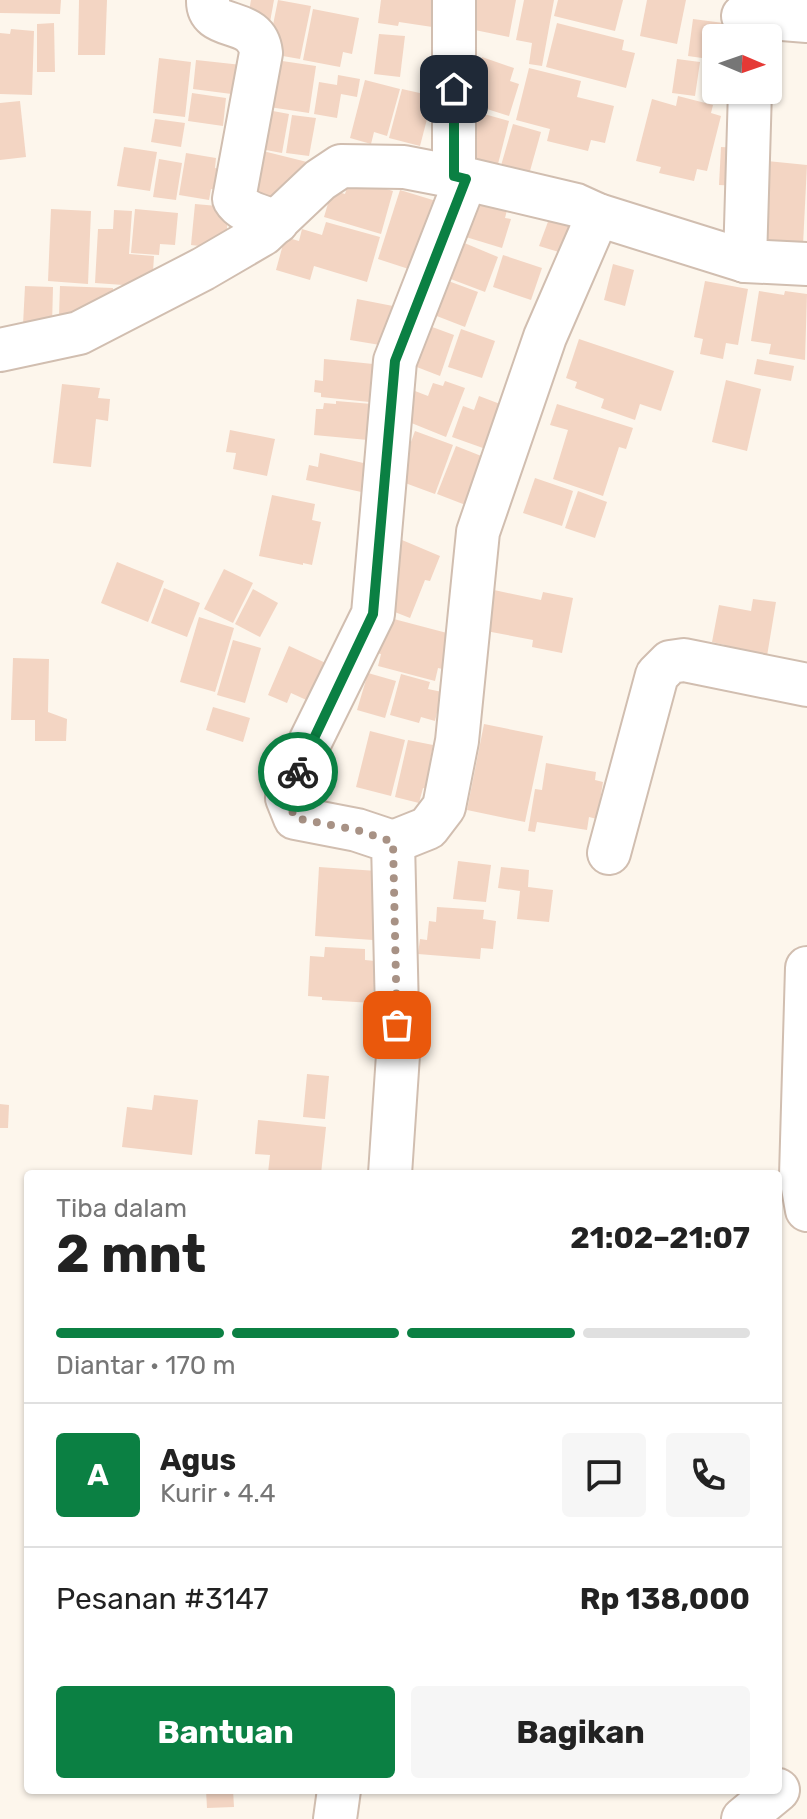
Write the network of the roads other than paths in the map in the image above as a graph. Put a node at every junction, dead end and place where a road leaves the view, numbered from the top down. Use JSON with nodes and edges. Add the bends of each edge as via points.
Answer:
{"nodes":[{"id":1,"x":208,"y":0,"type":"edge"},
{"id":2,"x":454,"y":0,"type":"edge"},
{"id":3,"x":742,"y":18,"type":"edge"},
{"id":4,"x":807,"y":21,"type":"edge"},
{"id":5,"x":750,"y":104,"type":"edge"},
{"id":6,"x":460,"y":178,"type":"junction"},
{"id":7,"x":598,"y":215,"type":"junction"},
{"id":8,"x":277,"y":222,"type":"junction"},
{"id":9,"x":745,"y":261,"type":"junction"},
{"id":10,"x":807,"y":264,"type":"edge"},
{"id":11,"x":0,"y":350,"type":"edge"},
{"id":12,"x":807,"y":685,"type":"edge"},
{"id":13,"x":393,"y":842,"type":"junction"},
{"id":14,"x":609,"y":853,"type":"dead end"},
{"id":15,"x":807,"y":968,"type":"edge"},
{"id":16,"x":390,"y":1170,"type":"edge"},
{"id":17,"x":807,"y":1210,"type":"edge"},
{"id":18,"x":807,"y":1774,"type":"edge"},
{"id":19,"x":782,"y":1788,"type":"edge"},
{"id":20,"x":338,"y":1794,"type":"edge"},
{"id":21,"x":773,"y":1794,"type":"edge"},
{"id":22,"x":335,"y":1819,"type":"edge"},
{"id":23,"x":743,"y":1819,"type":"edge"}],
"edges":[{"from":1,"to":8,"type":"street","via":[[213,17],[255,34],[260,43],[234,199],[246,210]]},
{"from":2,"to":6,"type":"street"},
{"from":3,"to":4,"type":"street"},
{"from":5,"to":9,"type":"street"},
{"from":6,"to":7,"type":"street"},
{"from":6,"to":8,"type":"street","via":[[404,167],[336,167]]},
{"from":6,"to":13,"type":"street","via":[[395,361],[373,614],[287,798],[295,818]]},
{"from":7,"to":9,"type":"street"},
{"from":7,"to":13,"type":"street","via":[[545,337],[478,532],[457,741],[444,807],[428,828]]},
{"from":8,"to":11,"type":"street","via":[[203,269],[79,333]]},
{"from":9,"to":10,"type":"street"},
{"from":12,"to":14,"type":"street","via":[[684,660],[670,662],[657,675]]},
{"from":13,"to":16,"type":"street","via":[[398,1055]]},
{"from":15,"to":17,"type":"street","via":[[801,1176]]},
{"from":18,"to":19,"type":"street"},
{"from":20,"to":22,"type":"street"},
{"from":21,"to":23,"type":"street"}]}
